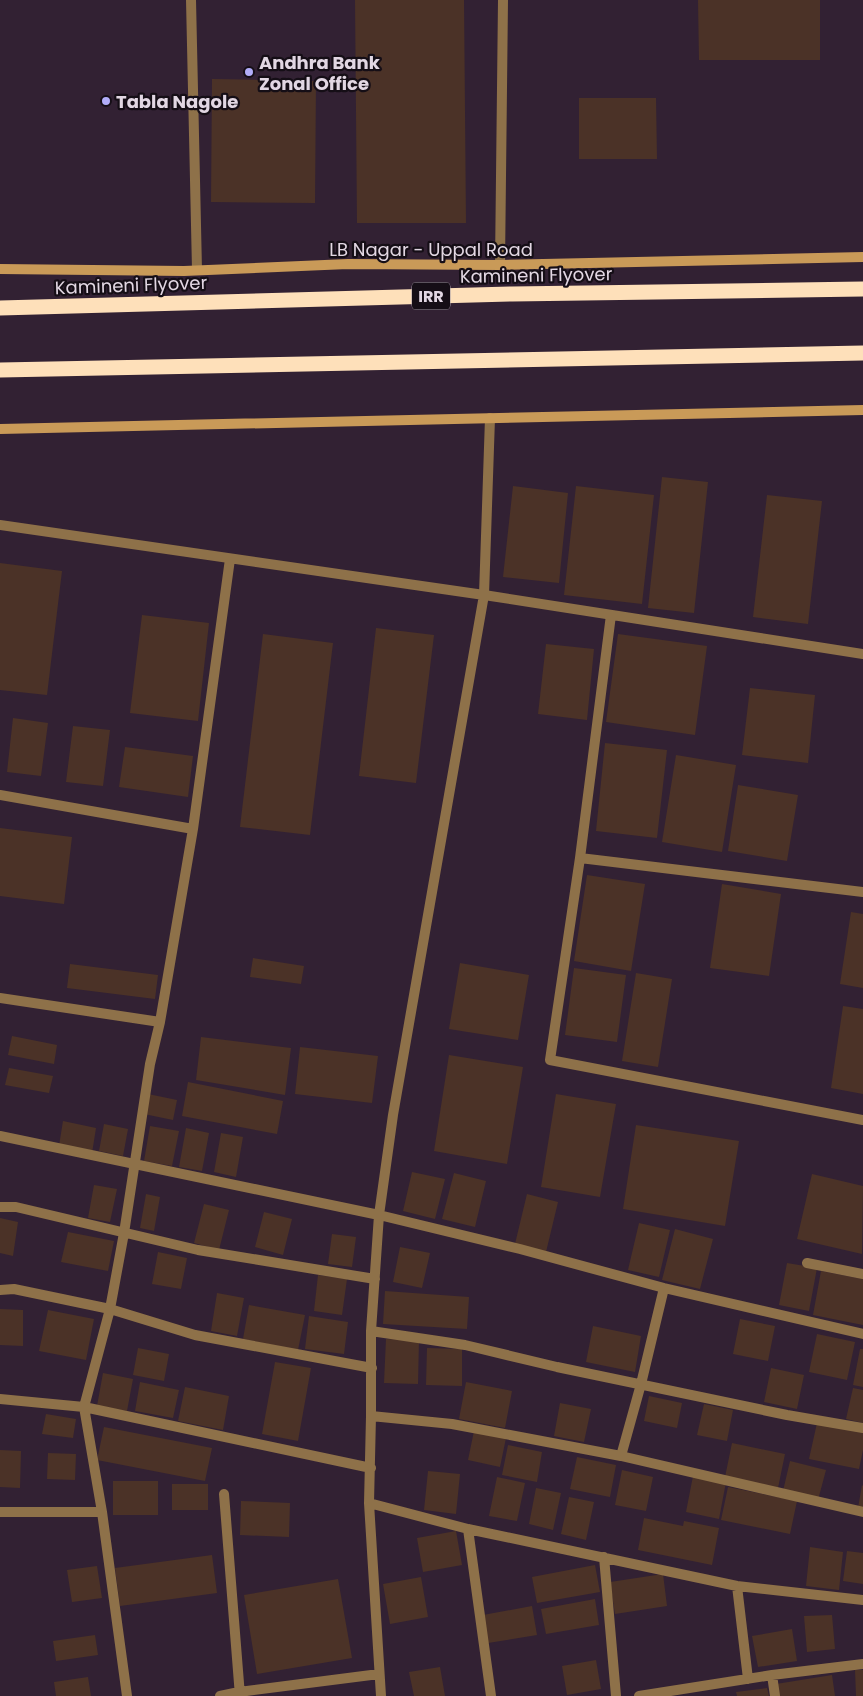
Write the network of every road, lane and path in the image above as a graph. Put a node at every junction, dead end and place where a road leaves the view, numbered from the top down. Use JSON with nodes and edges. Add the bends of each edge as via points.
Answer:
{"nodes":[{"id":1,"x":191,"y":0,"type":"edge"},
{"id":2,"x":503,"y":0,"type":"edge"},
{"id":3,"x":863,"y":257,"type":"edge"},
{"id":4,"x":500,"y":265,"type":"junction"},
{"id":5,"x":0,"y":269,"type":"edge"},
{"id":6,"x":197,"y":270,"type":"junction"},
{"id":7,"x":863,"y":289,"type":"edge"},
{"id":8,"x":0,"y":308,"type":"edge"},
{"id":9,"x":863,"y":353,"type":"edge"},
{"id":10,"x":0,"y":370,"type":"edge"},
{"id":11,"x":863,"y":410,"type":"edge"},
{"id":12,"x":490,"y":418,"type":"junction"},
{"id":13,"x":0,"y":429,"type":"edge"},
{"id":14,"x":0,"y":526,"type":"edge"},
{"id":15,"x":230,"y":559,"type":"junction"},
{"id":16,"x":484,"y":595,"type":"junction"},
{"id":17,"x":610,"y":615,"type":"junction"},
{"id":18,"x":863,"y":654,"type":"edge"},
{"id":19,"x":0,"y":795,"type":"edge"},
{"id":20,"x":193,"y":829,"type":"junction"},
{"id":21,"x":580,"y":858,"type":"junction"},
{"id":22,"x":863,"y":892,"type":"edge"},
{"id":23,"x":0,"y":998,"type":"edge"},
{"id":24,"x":160,"y":1022,"type":"junction"},
{"id":25,"x":863,"y":1120,"type":"edge"},
{"id":26,"x":0,"y":1136,"type":"edge"},
{"id":27,"x":136,"y":1164,"type":"junction"},
{"id":28,"x":0,"y":1207,"type":"edge"},
{"id":29,"x":379,"y":1215,"type":"junction"},
{"id":30,"x":124,"y":1232,"type":"junction"},
{"id":31,"x":807,"y":1263,"type":"dead end"},
{"id":32,"x":863,"y":1274,"type":"edge"},
{"id":33,"x":375,"y":1279,"type":"junction"},
{"id":34,"x":664,"y":1288,"type":"junction"},
{"id":35,"x":0,"y":1290,"type":"edge"},
{"id":36,"x":110,"y":1309,"type":"junction"},
{"id":37,"x":371,"y":1331,"type":"junction"},
{"id":38,"x":863,"y":1334,"type":"edge"},
{"id":39,"x":372,"y":1368,"type":"junction"},
{"id":40,"x":641,"y":1384,"type":"junction"},
{"id":41,"x":0,"y":1399,"type":"edge"},
{"id":42,"x":84,"y":1407,"type":"junction"},
{"id":43,"x":371,"y":1416,"type":"junction"},
{"id":44,"x":863,"y":1428,"type":"edge"},
{"id":45,"x":621,"y":1456,"type":"junction"},
{"id":46,"x":371,"y":1468,"type":"junction"},
{"id":47,"x":224,"y":1494,"type":"dead end"},
{"id":48,"x":369,"y":1503,"type":"junction"},
{"id":49,"x":0,"y":1512,"type":"edge"},
{"id":50,"x":102,"y":1512,"type":"junction"},
{"id":51,"x":863,"y":1512,"type":"edge"},
{"id":52,"x":468,"y":1529,"type":"junction"},
{"id":53,"x":604,"y":1557,"type":"junction"},
{"id":54,"x":737,"y":1586,"type":"junction"},
{"id":55,"x":863,"y":1600,"type":"edge"},
{"id":56,"x":863,"y":1664,"type":"edge"},
{"id":57,"x":379,"y":1674,"type":"junction"},
{"id":58,"x":772,"y":1675,"type":"junction"},
{"id":59,"x":748,"y":1679,"type":"junction"},
{"id":60,"x":240,"y":1694,"type":"edge"},
{"id":61,"x":127,"y":1696,"type":"edge"},
{"id":62,"x":220,"y":1696,"type":"edge"},
{"id":63,"x":381,"y":1696,"type":"edge"},
{"id":64,"x":491,"y":1696,"type":"edge"},
{"id":65,"x":616,"y":1696,"type":"edge"},
{"id":66,"x":639,"y":1696,"type":"edge"},
{"id":67,"x":775,"y":1696,"type":"edge"}],
"edges":[{"from":1,"to":6,"type":"street"},
{"from":2,"to":4,"type":"street"},
{"from":3,"to":4,"type":"street","name":"LB Nagar - Uppal Road"},
{"from":4,"to":6,"type":"street","name":"LB Nagar - Uppal Road","via":[[348,264]]},
{"from":5,"to":6,"type":"street","name":"LB Nagar - Uppal Road"},
{"from":7,"to":8,"type":"highway","name":"Kamineni Flyover","number":"IRR","via":[[512,294]]},
{"from":9,"to":10,"type":"highway"},
{"from":11,"to":12,"type":"street"},
{"from":12,"to":13,"type":"street"},
{"from":12,"to":16,"type":"street"},
{"from":14,"to":15,"type":"street"},
{"from":15,"to":16,"type":"street"},
{"from":15,"to":20,"type":"street"},
{"from":16,"to":17,"type":"street"},
{"from":16,"to":29,"type":"street","via":[[393,1115]]},
{"from":17,"to":18,"type":"street"},
{"from":17,"to":21,"type":"street"},
{"from":19,"to":20,"type":"street"},
{"from":20,"to":24,"type":"street"},
{"from":21,"to":22,"type":"street"},
{"from":21,"to":25,"type":"street","via":[[550,1060]]},
{"from":23,"to":24,"type":"street"},
{"from":24,"to":27,"type":"street","via":[[150,1064]]},
{"from":26,"to":27,"type":"street"},
{"from":27,"to":29,"type":"street"},
{"from":27,"to":30,"type":"street"},
{"from":28,"to":30,"type":"street","via":[[16,1207]]},
{"from":29,"to":33,"type":"street"},
{"from":29,"to":34,"type":"street"},
{"from":30,"to":33,"type":"street","via":[[198,1250]]},
{"from":30,"to":36,"type":"street"},
{"from":31,"to":32,"type":"street"},
{"from":33,"to":37,"type":"street"},
{"from":34,"to":38,"type":"street"},
{"from":34,"to":40,"type":"street"},
{"from":35,"to":36,"type":"street","via":[[14,1289]]},
{"from":36,"to":39,"type":"street","via":[[195,1335]]},
{"from":36,"to":42,"type":"street"},
{"from":37,"to":39,"type":"street"},
{"from":37,"to":40,"type":"street","via":[[465,1345]]},
{"from":39,"to":43,"type":"street"},
{"from":40,"to":44,"type":"street"},
{"from":40,"to":45,"type":"street"},
{"from":41,"to":42,"type":"street"},
{"from":42,"to":46,"type":"street"},
{"from":42,"to":50,"type":"street"},
{"from":43,"to":45,"type":"street","via":[[452,1424]]},
{"from":43,"to":46,"type":"street"},
{"from":45,"to":51,"type":"street"},
{"from":46,"to":48,"type":"street"},
{"from":47,"to":60,"type":"street"},
{"from":48,"to":52,"type":"street"},
{"from":48,"to":57,"type":"street"},
{"from":49,"to":50,"type":"street"},
{"from":50,"to":61,"type":"street"},
{"from":52,"to":53,"type":"street"},
{"from":52,"to":64,"type":"street"},
{"from":53,"to":54,"type":"street"},
{"from":53,"to":65,"type":"street"},
{"from":54,"to":55,"type":"street"},
{"from":54,"to":59,"type":"street"},
{"from":56,"to":58,"type":"street"},
{"from":57,"to":60,"type":"street"},
{"from":57,"to":63,"type":"street"},
{"from":58,"to":59,"type":"street"},
{"from":58,"to":67,"type":"street"},
{"from":59,"to":66,"type":"street"},
{"from":60,"to":62,"type":"street"}]}
